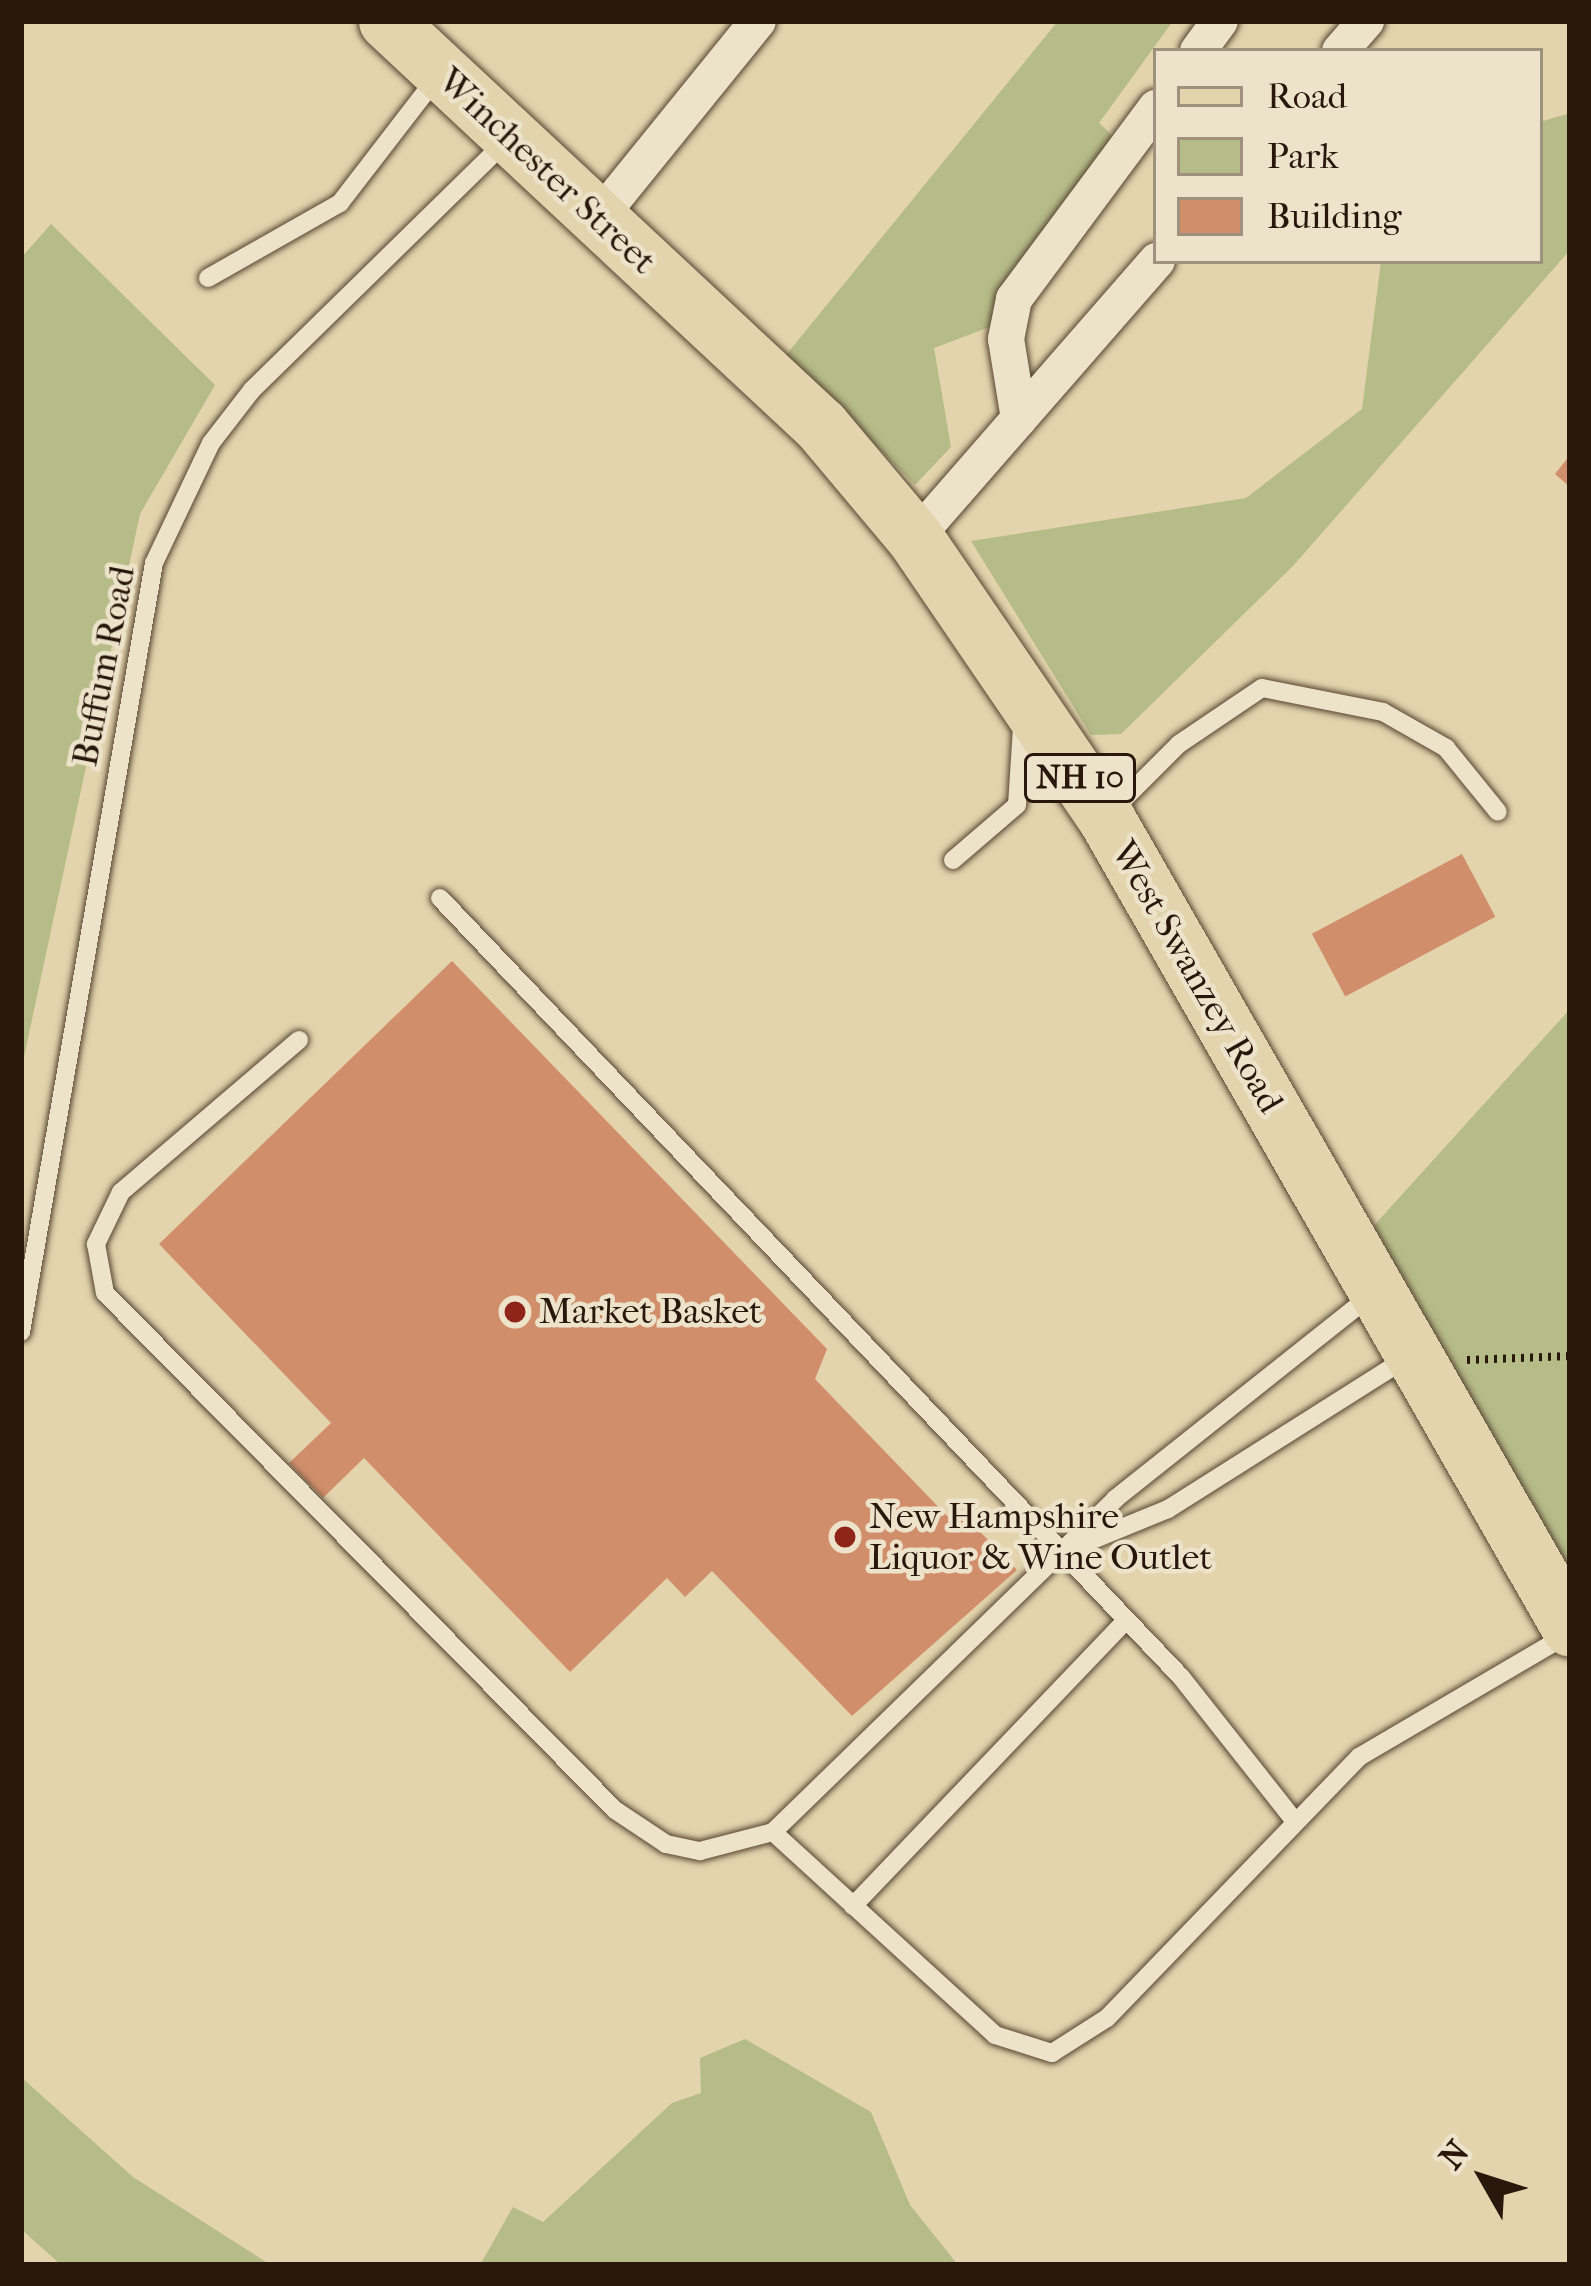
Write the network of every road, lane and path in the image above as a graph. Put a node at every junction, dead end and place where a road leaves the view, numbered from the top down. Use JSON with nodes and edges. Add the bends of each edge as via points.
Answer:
{"nodes":[{"id":1,"x":387,"y":21,"type":"edge"},
{"id":2,"x":758,"y":21,"type":"edge"},
{"id":3,"x":1220,"y":21,"type":"edge"},
{"id":4,"x":1366,"y":21,"type":"edge"},
{"id":5,"x":1200,"y":48,"type":"edge"},
{"id":6,"x":1343,"y":48,"type":"edge"},
{"id":7,"x":440,"y":73,"type":"junction"},
{"id":8,"x":1153,"y":112,"type":"edge"},
{"id":9,"x":509,"y":138,"type":"junction"},
{"id":10,"x":596,"y":221,"type":"junction"},
{"id":11,"x":1154,"y":264,"type":"edge"},
{"id":12,"x":208,"y":278,"type":"dead end"},
{"id":13,"x":710,"y":319,"type":"joint"},
{"id":14,"x":1018,"y":419,"type":"junction"},
{"id":15,"x":915,"y":538,"type":"junction"},
{"id":16,"x":1000,"y":654,"type":"junction"},
{"id":17,"x":1498,"y":812,"type":"dead end"},
{"id":18,"x":1106,"y":818,"type":"junction"},
{"id":19,"x":953,"y":860,"type":"dead end"},
{"id":20,"x":440,"y":898,"type":"dead end"},
{"id":21,"x":299,"y":1040,"type":"dead end"},
{"id":22,"x":1376,"y":1291,"type":"junction"},
{"id":23,"x":21,"y":1332,"type":"edge"},
{"id":24,"x":1412,"y":1354,"type":"junction"},
{"id":25,"x":1570,"y":1356,"type":"edge"},
{"id":26,"x":1058,"y":1554,"type":"junction"},
{"id":27,"x":1125,"y":1621,"type":"junction"},
{"id":28,"x":1570,"y":1631,"type":"edge"},
{"id":29,"x":1294,"y":1820,"type":"junction"},
{"id":30,"x":773,"y":1832,"type":"junction"},
{"id":31,"x":853,"y":1906,"type":"junction"}],
"edges":[{"from":1,"to":7,"type":"main road","name":"Winchester Street","number":"NH 10"},
{"from":2,"to":10,"type":"street"},
{"from":3,"to":5,"type":"street"},
{"from":4,"to":6,"type":"street"},
{"from":7,"to":9,"type":"main road","name":"Winchester Street","number":"NH 10"},
{"from":7,"to":12,"type":"lane","via":[[340,203]]},
{"from":8,"to":14,"type":"street","via":[[1014,299],[1006,340]]},
{"from":9,"to":10,"type":"main road","name":"Winchester Street","number":"NH 10"},
{"from":9,"to":23,"type":"lane","name":"Buffum Road","via":[[252,389],[211,442],[154,563]]},
{"from":10,"to":13,"type":"main road","name":"Winchester Street","number":"NH 10"},
{"from":11,"to":14,"type":"street"},
{"from":13,"to":15,"type":"main road","name":"West Swanzey Road","number":"NH 10"},
{"from":14,"to":15,"type":"street"},
{"from":15,"to":16,"type":"main road","name":"West Swanzey Road","number":"NH 10"},
{"from":16,"to":18,"type":"main road","name":"West Swanzey Road","number":"NH 10"},
{"from":16,"to":19,"type":"lane","via":[[1018,704],[1024,788],[1002,825]]},
{"from":17,"to":18,"type":"lane","via":[[1446,748],[1383,712],[1262,688],[1179,744]]},
{"from":18,"to":22,"type":"main road","name":"West Swanzey Road","number":"NH 10"},
{"from":20,"to":26,"type":"lane"},
{"from":21,"to":30,"type":"lane","via":[[121,1192],[97,1244],[105,1293],[639,1831],[700,1851]]},
{"from":22,"to":24,"type":"main road","name":"West Swanzey Road","number":"NH 10"},
{"from":22,"to":26,"type":"lane"},
{"from":24,"to":25,"type":"path","via":[[1501,1364]]},
{"from":24,"to":26,"type":"lane","via":[[1168,1509]]},
{"from":24,"to":28,"type":"main road","name":"West Swanzey Road","number":"NH 10"},
{"from":26,"to":27,"type":"lane"},
{"from":26,"to":30,"type":"lane"},
{"from":27,"to":29,"type":"lane"},
{"from":27,"to":31,"type":"lane"},
{"from":28,"to":29,"type":"lane","via":[[1407,1721]]},
{"from":29,"to":31,"type":"lane","via":[[1107,2018],[1052,2053],[1005,2042]]},
{"from":30,"to":31,"type":"lane"}]}
